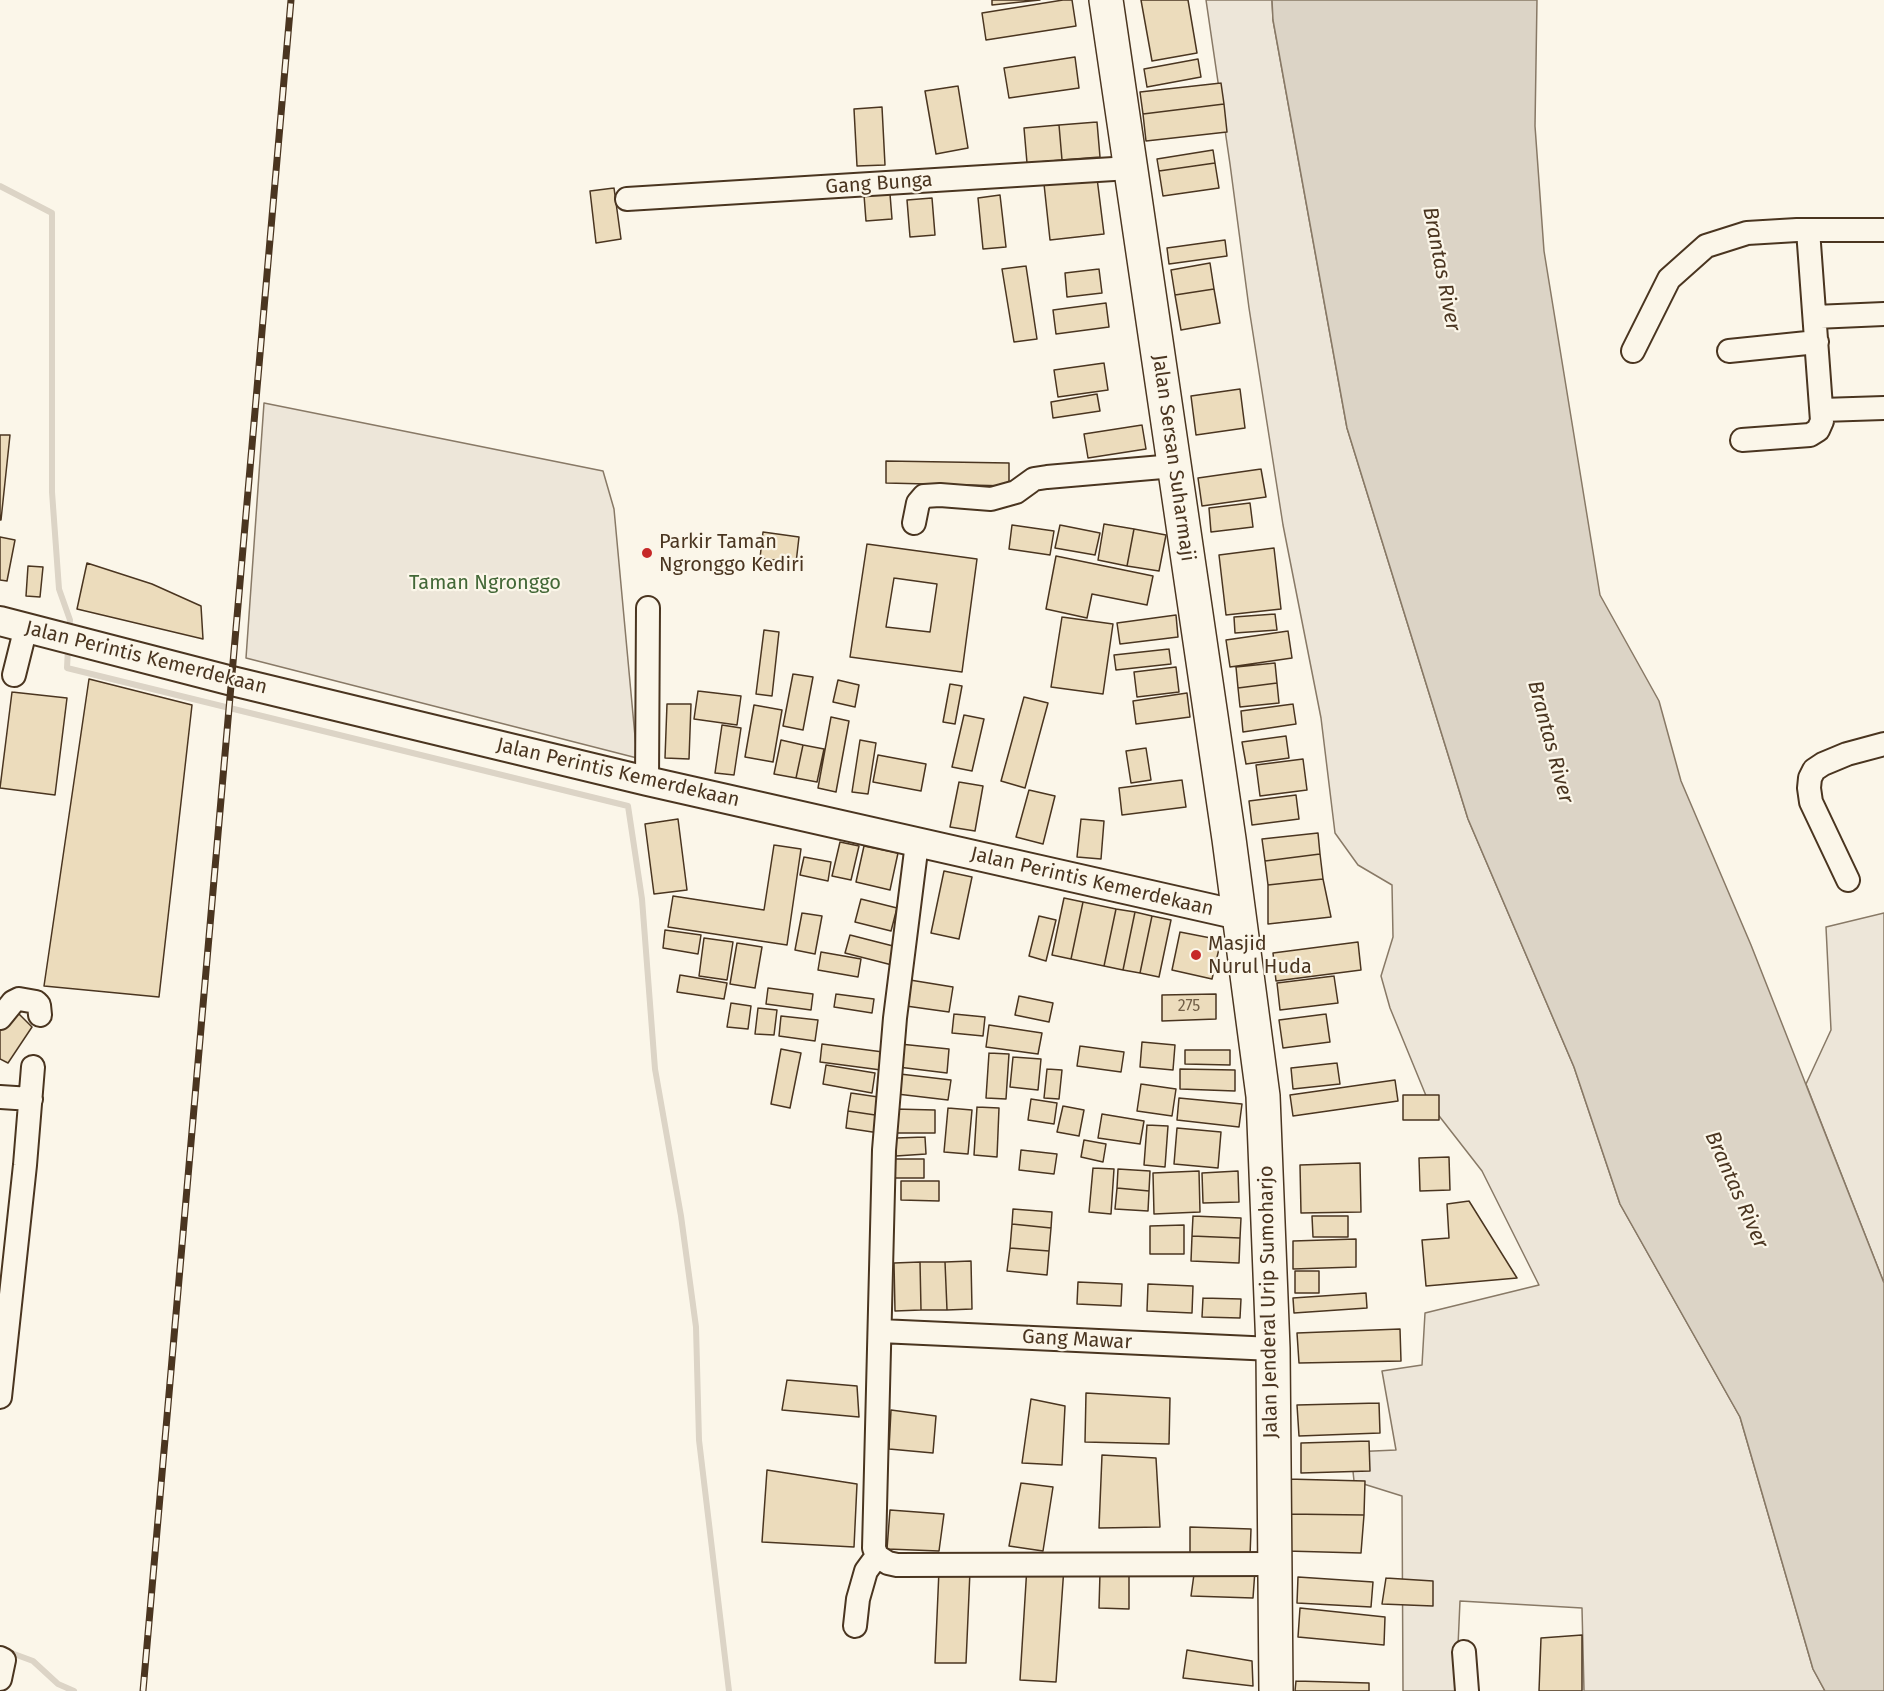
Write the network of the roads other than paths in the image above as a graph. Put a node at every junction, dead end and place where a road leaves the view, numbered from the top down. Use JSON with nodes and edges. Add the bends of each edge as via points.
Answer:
{"nodes":[{"id":1,"x":1106,"y":0,"type":"edge"},
{"id":2,"x":1130,"y":168,"type":"junction"},
{"id":3,"x":627,"y":199,"type":"dead end"},
{"id":4,"x":1808,"y":230,"type":"junction"},
{"id":5,"x":1884,"y":230,"type":"edge"},
{"id":6,"x":1884,"y":314,"type":"edge"},
{"id":7,"x":1815,"y":317,"type":"junction"},
{"id":8,"x":1817,"y":342,"type":"junction"},
{"id":9,"x":1633,"y":351,"type":"dead end"},
{"id":10,"x":1729,"y":351,"type":"dead end"},
{"id":11,"x":1884,"y":408,"type":"edge"},
{"id":12,"x":1822,"y":410,"type":"junction"},
{"id":13,"x":1742,"y":440,"type":"dead end"},
{"id":14,"x":1174,"y":466,"type":"junction"},
{"id":15,"x":914,"y":522,"type":"dead end"},
{"id":16,"x":648,"y":608,"type":"dead end"},
{"id":17,"x":13,"y":624,"type":"edge"},
{"id":18,"x":14,"y":675,"type":"dead end"},
{"id":19,"x":1884,"y":744,"type":"edge"},
{"id":20,"x":647,"y":781,"type":"junction"},
{"id":21,"x":917,"y":843,"type":"junction"},
{"id":22,"x":1848,"y":880,"type":"dead end"},
{"id":23,"x":1239,"y":915,"type":"junction"},
{"id":24,"x":40,"y":1015,"type":"dead end"},
{"id":25,"x":0,"y":1018,"type":"edge"},
{"id":26,"x":33,"y":1067,"type":"dead end"},
{"id":27,"x":0,"y":1097,"type":"edge"},
{"id":28,"x":31,"y":1099,"type":"junction"},
{"id":29,"x":880,"y":1331,"type":"junction"},
{"id":30,"x":1273,"y":1349,"type":"junction"},
{"id":31,"x":0,"y":1397,"type":"edge"},
{"id":32,"x":876,"y":1556,"type":"junction"},
{"id":33,"x":1274,"y":1564,"type":"junction"},
{"id":34,"x":855,"y":1626,"type":"dead end"},
{"id":35,"x":1464,"y":1652,"type":"dead end"},
{"id":36,"x":0,"y":1658,"type":"edge"},
{"id":37,"x":0,"y":1679,"type":"edge"},
{"id":38,"x":1276,"y":1691,"type":"edge"},
{"id":39,"x":1467,"y":1691,"type":"edge"}],
"edges":[{"from":1,"to":2,"type":"highway","name":"Jalan Sersan Suharmaji"},
{"from":2,"to":3,"type":"street","name":"Gang Bunga"},
{"from":2,"to":14,"type":"highway","name":"Jalan Sersan Suharmaji"},
{"from":4,"to":5,"type":"street"},
{"from":4,"to":7,"type":"street"},
{"from":4,"to":9,"type":"street","via":[[1747,233],[1706,246],[1669,279]]},
{"from":6,"to":7,"type":"street"},
{"from":7,"to":8,"type":"street"},
{"from":8,"to":10,"type":"street"},
{"from":8,"to":12,"type":"street"},
{"from":11,"to":12,"type":"street"},
{"from":12,"to":13,"type":"street","via":[[1818,430],[1810,435]]},
{"from":14,"to":15,"type":"street","via":[[1034,479],[1016,492],[991,499],[924,496],[918,503]]},
{"from":14,"to":23,"type":"highway","name":"Jalan Sersan Suharmaji"},
{"from":16,"to":20,"type":"street"},
{"from":17,"to":18,"type":"street"},
{"from":17,"to":20,"type":"main road","name":"Jalan Perintis Kemerdekaan"},
{"from":19,"to":22,"type":"street","via":[[1823,764],[1810,778],[1811,802]]},
{"from":20,"to":21,"type":"main road","name":"Jalan Perintis Kemerdekaan"},
{"from":21,"to":23,"type":"main road","name":"Jalan Perintis Kemerdekaan"},
{"from":21,"to":29,"type":"street","via":[[895,1018],[884,1150]]},
{"from":23,"to":30,"type":"highway","name":"Jalan Jenderal Urip Sumoharjo","via":[[1263,1096]]},
{"from":24,"to":25,"type":"street","via":[[36,1002],[19,999]]},
{"from":26,"to":28,"type":"street"},
{"from":27,"to":28,"type":"street"},
{"from":28,"to":31,"type":"street"},
{"from":29,"to":30,"type":"street","name":"Gang Mawar"},
{"from":29,"to":32,"type":"street"},
{"from":30,"to":33,"type":"highway","name":"Jalan Jenderal Urip Sumoharjo"},
{"from":32,"to":33,"type":"street","via":[[897,1565]]},
{"from":32,"to":34,"type":"street","via":[[866,1570]]},
{"from":33,"to":38,"type":"highway","name":"Jalan Jenderal Urip Sumoharjo"},
{"from":35,"to":39,"type":"street"},
{"from":36,"to":37,"type":"street","via":[[4,1660]]}]}
